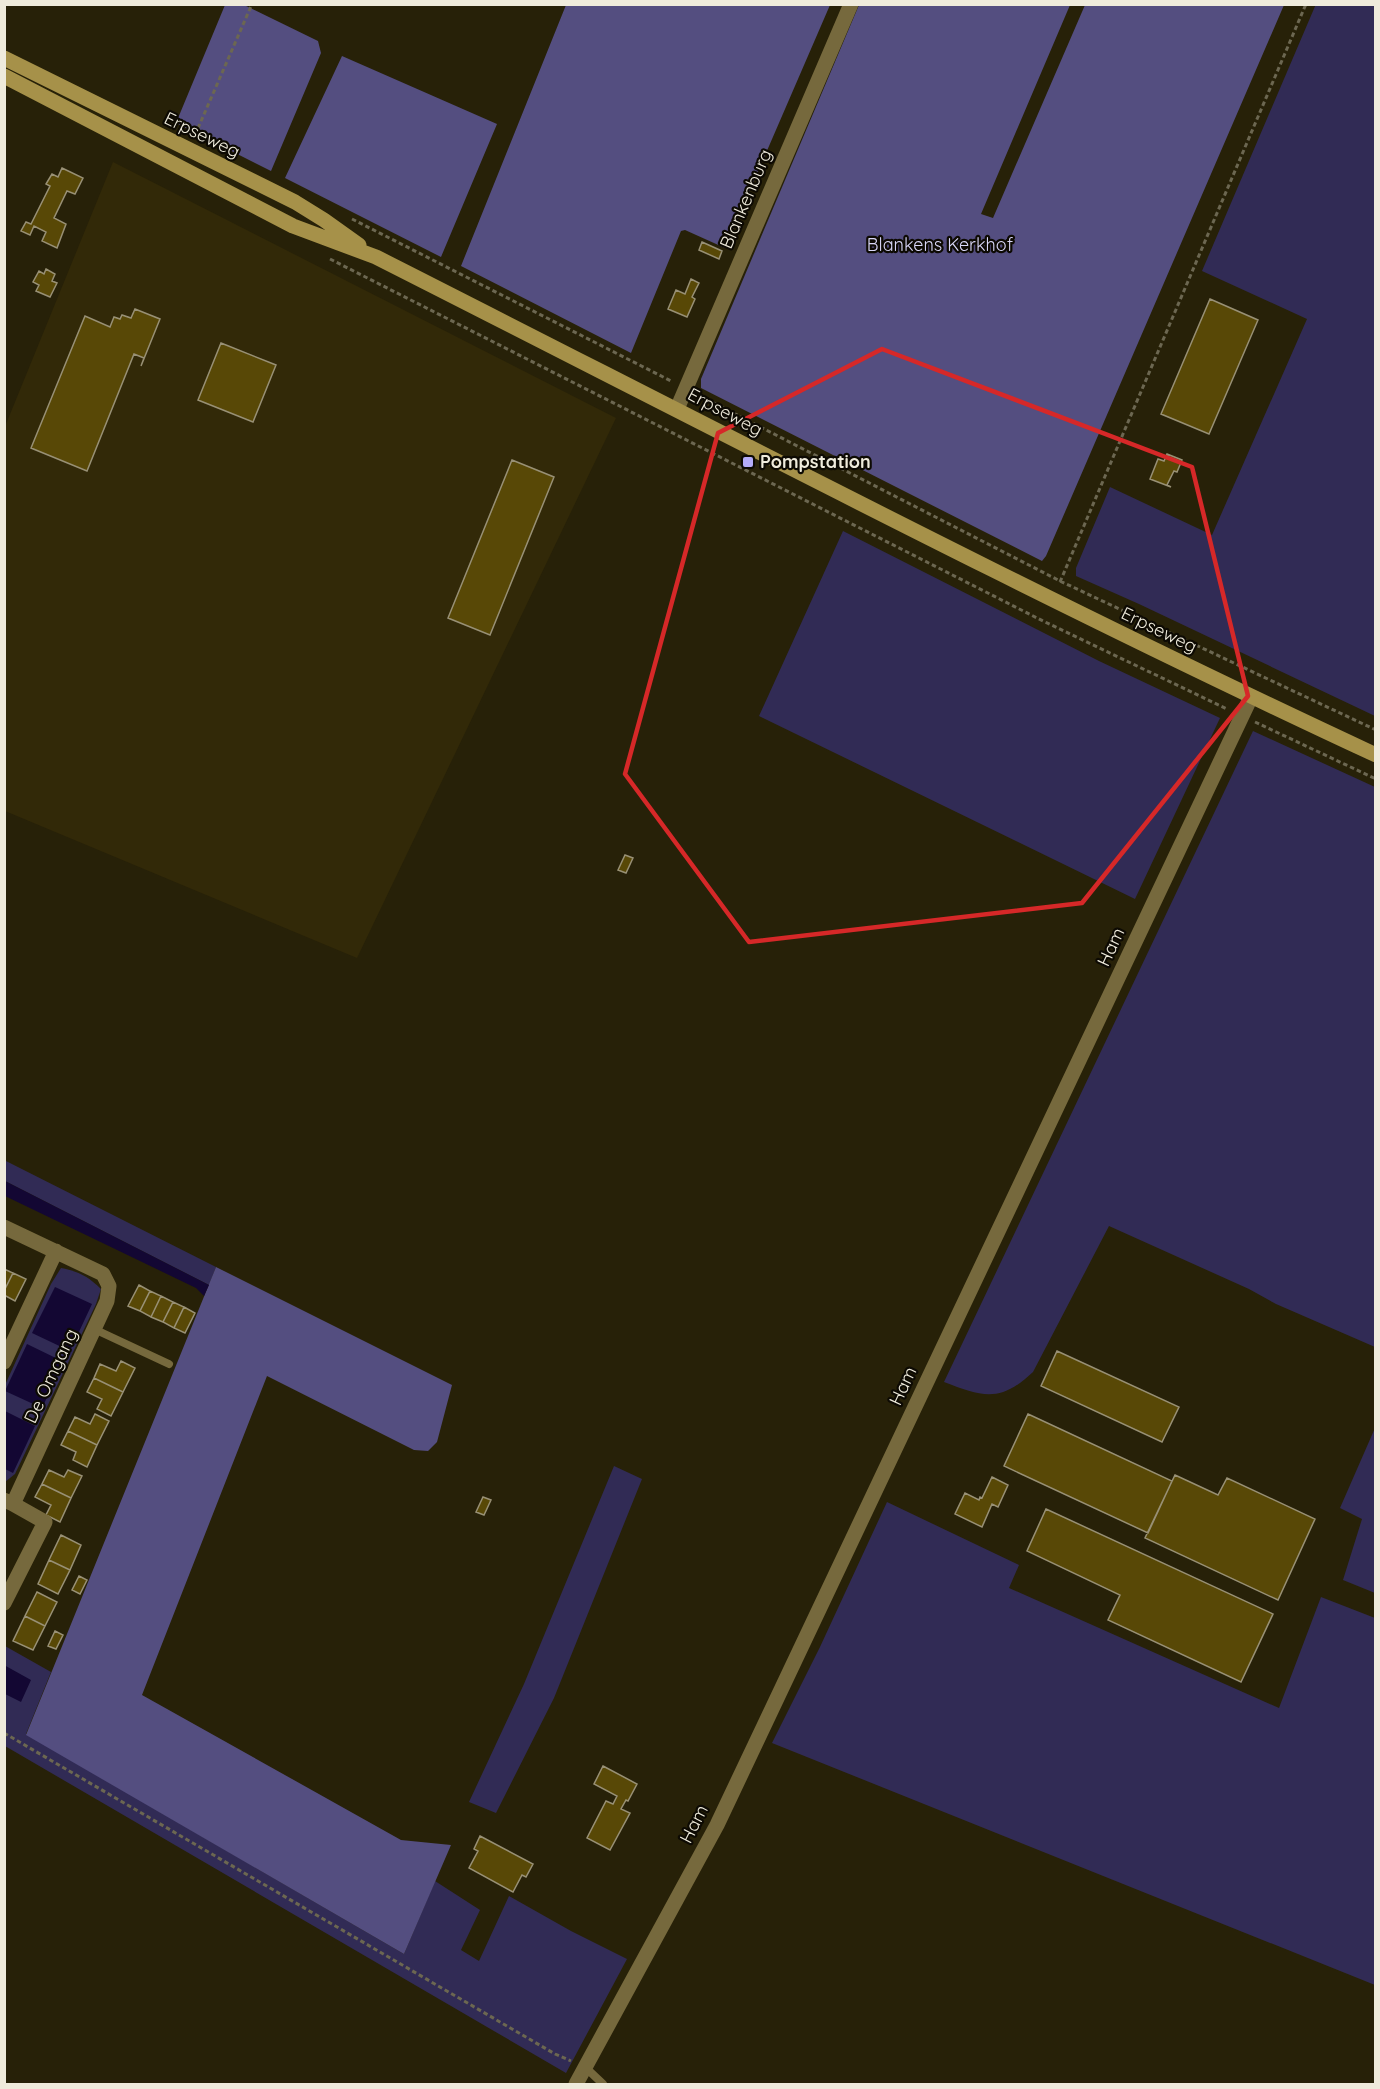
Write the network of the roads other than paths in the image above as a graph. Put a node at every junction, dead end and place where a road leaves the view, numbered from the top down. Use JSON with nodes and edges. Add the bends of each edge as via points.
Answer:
{"nodes":[{"id":1,"x":851,"y":4,"type":"edge"},
{"id":2,"x":4,"y":58,"type":"edge"},
{"id":3,"x":4,"y":76,"type":"edge"},
{"id":4,"x":376,"y":257,"type":"junction"},
{"id":5,"x":677,"y":409,"type":"junction"},
{"id":6,"x":1251,"y":697,"type":"junction"},
{"id":7,"x":1376,"y":755,"type":"edge"},
{"id":8,"x":4,"y":1227,"type":"edge"},
{"id":9,"x":56,"y":1251,"type":"junction"},
{"id":10,"x":94,"y":1329,"type":"junction"},
{"id":11,"x":4,"y":1362,"type":"edge"},
{"id":12,"x":169,"y":1364,"type":"dead end"},
{"id":13,"x":9,"y":1502,"type":"edge"},
{"id":14,"x":4,"y":1604,"type":"edge"},
{"id":15,"x":585,"y":2067,"type":"junction"},
{"id":16,"x":576,"y":2085,"type":"edge"},
{"id":17,"x":603,"y":2085,"type":"edge"}],
"edges":[{"from":1,"to":5,"type":"street","name":"Blankenburg"},
{"from":2,"to":4,"type":"main road","name":"Erpseweg","via":[[295,202]]},
{"from":3,"to":4,"type":"main road","name":"Erpseweg","via":[[293,226]]},
{"from":4,"to":5,"type":"main road","name":"Erpseweg"},
{"from":5,"to":6,"type":"main road","name":"Erpseweg"},
{"from":6,"to":7,"type":"main road","name":"Erpseweg"},
{"from":6,"to":15,"type":"street","name":"Ham","via":[[717,1825]]},
{"from":8,"to":9,"type":"street","name":"De Omgang"},
{"from":9,"to":10,"type":"street","name":"De Omgang","via":[[103,1274],[109,1286],[107,1301]]},
{"from":9,"to":11,"type":"street"},
{"from":10,"to":12,"type":"lane","name":"De Omgang"},
{"from":10,"to":13,"type":"street","name":"De Omgang"},
{"from":13,"to":14,"type":"street","name":"De Omgang","via":[[45,1522]]},
{"from":15,"to":16,"type":"street","name":"Ham"},
{"from":15,"to":17,"type":"lane"}]}
